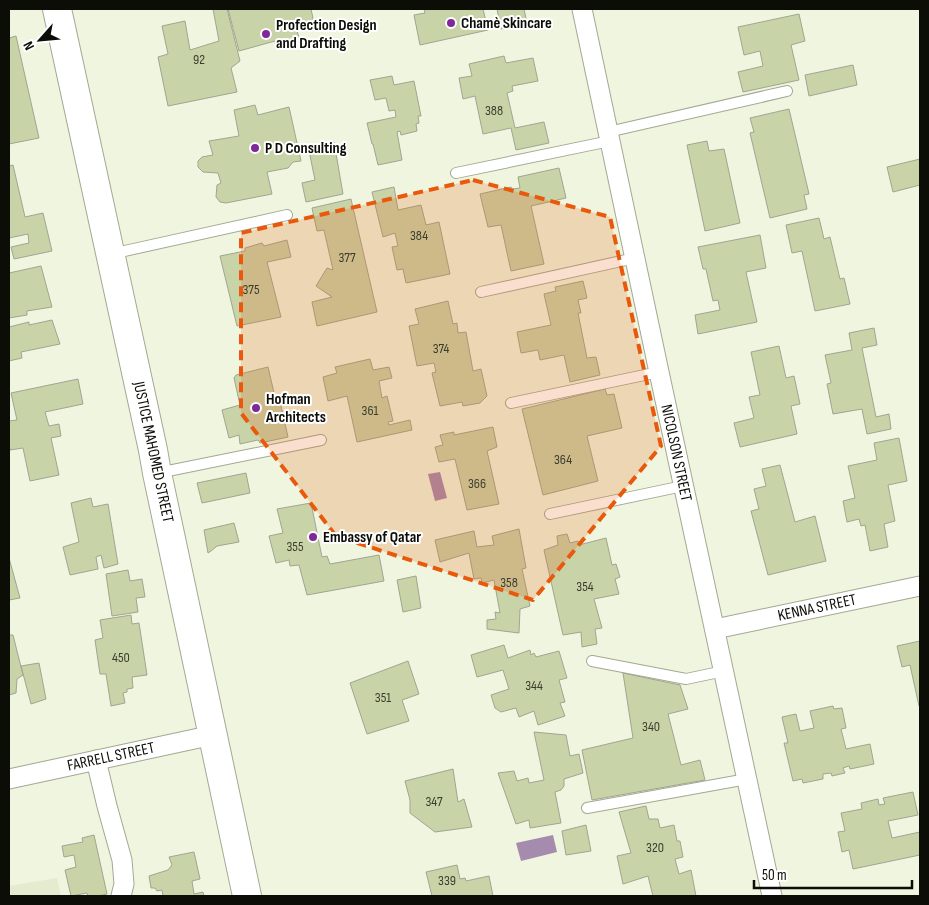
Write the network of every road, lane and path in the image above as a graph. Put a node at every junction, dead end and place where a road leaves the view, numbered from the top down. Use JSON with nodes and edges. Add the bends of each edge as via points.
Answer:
{"nodes":[{"id":1,"x":57,"y":9,"type":"edge"},
{"id":2,"x":582,"y":9,"type":"edge"},
{"id":3,"x":787,"y":91,"type":"dead end"},
{"id":4,"x":609,"y":136,"type":"junction"},
{"id":5,"x":456,"y":172,"type":"dead end"},
{"id":6,"x":287,"y":215,"type":"dead end"},
{"id":7,"x":110,"y":254,"type":"junction"},
{"id":8,"x":635,"y":258,"type":"junction"},
{"id":9,"x":481,"y":292,"type":"dead end"},
{"id":10,"x":659,"y":372,"type":"junction"},
{"id":11,"x":511,"y":403,"type":"dead end"},
{"id":12,"x":322,"y":440,"type":"dead end"},
{"id":13,"x":157,"y":473,"type":"junction"},
{"id":14,"x":684,"y":486,"type":"junction"},
{"id":15,"x":550,"y":514,"type":"dead end"},
{"id":16,"x":920,"y":586,"type":"edge"},
{"id":17,"x":715,"y":630,"type":"junction"},
{"id":18,"x":592,"y":661,"type":"dead end"},
{"id":19,"x":724,"y":671,"type":"junction"},
{"id":20,"x":213,"y":735,"type":"junction"},
{"id":21,"x":96,"y":760,"type":"junction"},
{"id":22,"x":9,"y":779,"type":"edge"},
{"id":23,"x":747,"y":779,"type":"junction"},
{"id":24,"x":587,"y":808,"type":"dead end"},
{"id":25,"x":121,"y":896,"type":"edge"},
{"id":26,"x":247,"y":896,"type":"edge"},
{"id":27,"x":772,"y":896,"type":"edge"}],
"edges":[{"from":1,"to":7,"type":"main road","name":"JUSTICE MAHOMED STREET"},
{"from":2,"to":4,"type":"street","name":"NICOLSON STREET"},
{"from":3,"to":4,"type":"lane"},
{"from":4,"to":5,"type":"lane"},
{"from":4,"to":8,"type":"street","name":"NICOLSON STREET"},
{"from":6,"to":7,"type":"lane"},
{"from":7,"to":13,"type":"main road","name":"JUSTICE MAHOMED STREET"},
{"from":8,"to":9,"type":"lane"},
{"from":8,"to":10,"type":"street","name":"NICOLSON STREET"},
{"from":10,"to":11,"type":"lane"},
{"from":10,"to":14,"type":"street","name":"NICOLSON STREET"},
{"from":12,"to":13,"type":"lane"},
{"from":13,"to":20,"type":"main road","name":"JUSTICE MAHOMED STREET"},
{"from":14,"to":15,"type":"lane"},
{"from":14,"to":17,"type":"street","name":"NICOLSON STREET"},
{"from":16,"to":17,"type":"street","name":"KENNA STREET"},
{"from":17,"to":19,"type":"street","name":"NICOLSON STREET"},
{"from":18,"to":19,"type":"lane","via":[[686,679]]},
{"from":19,"to":23,"type":"street","name":"NICOLSON STREET"},
{"from":20,"to":21,"type":"street","name":"FARRELL STREET"},
{"from":20,"to":26,"type":"main road","name":"JUSTICE MAHOMED STREET"},
{"from":21,"to":22,"type":"street","name":"FARRELL STREET"},
{"from":21,"to":25,"type":"street","via":[[122,860],[124,884]]},
{"from":23,"to":24,"type":"lane"},
{"from":23,"to":27,"type":"street","name":"NICOLSON STREET"}]}
